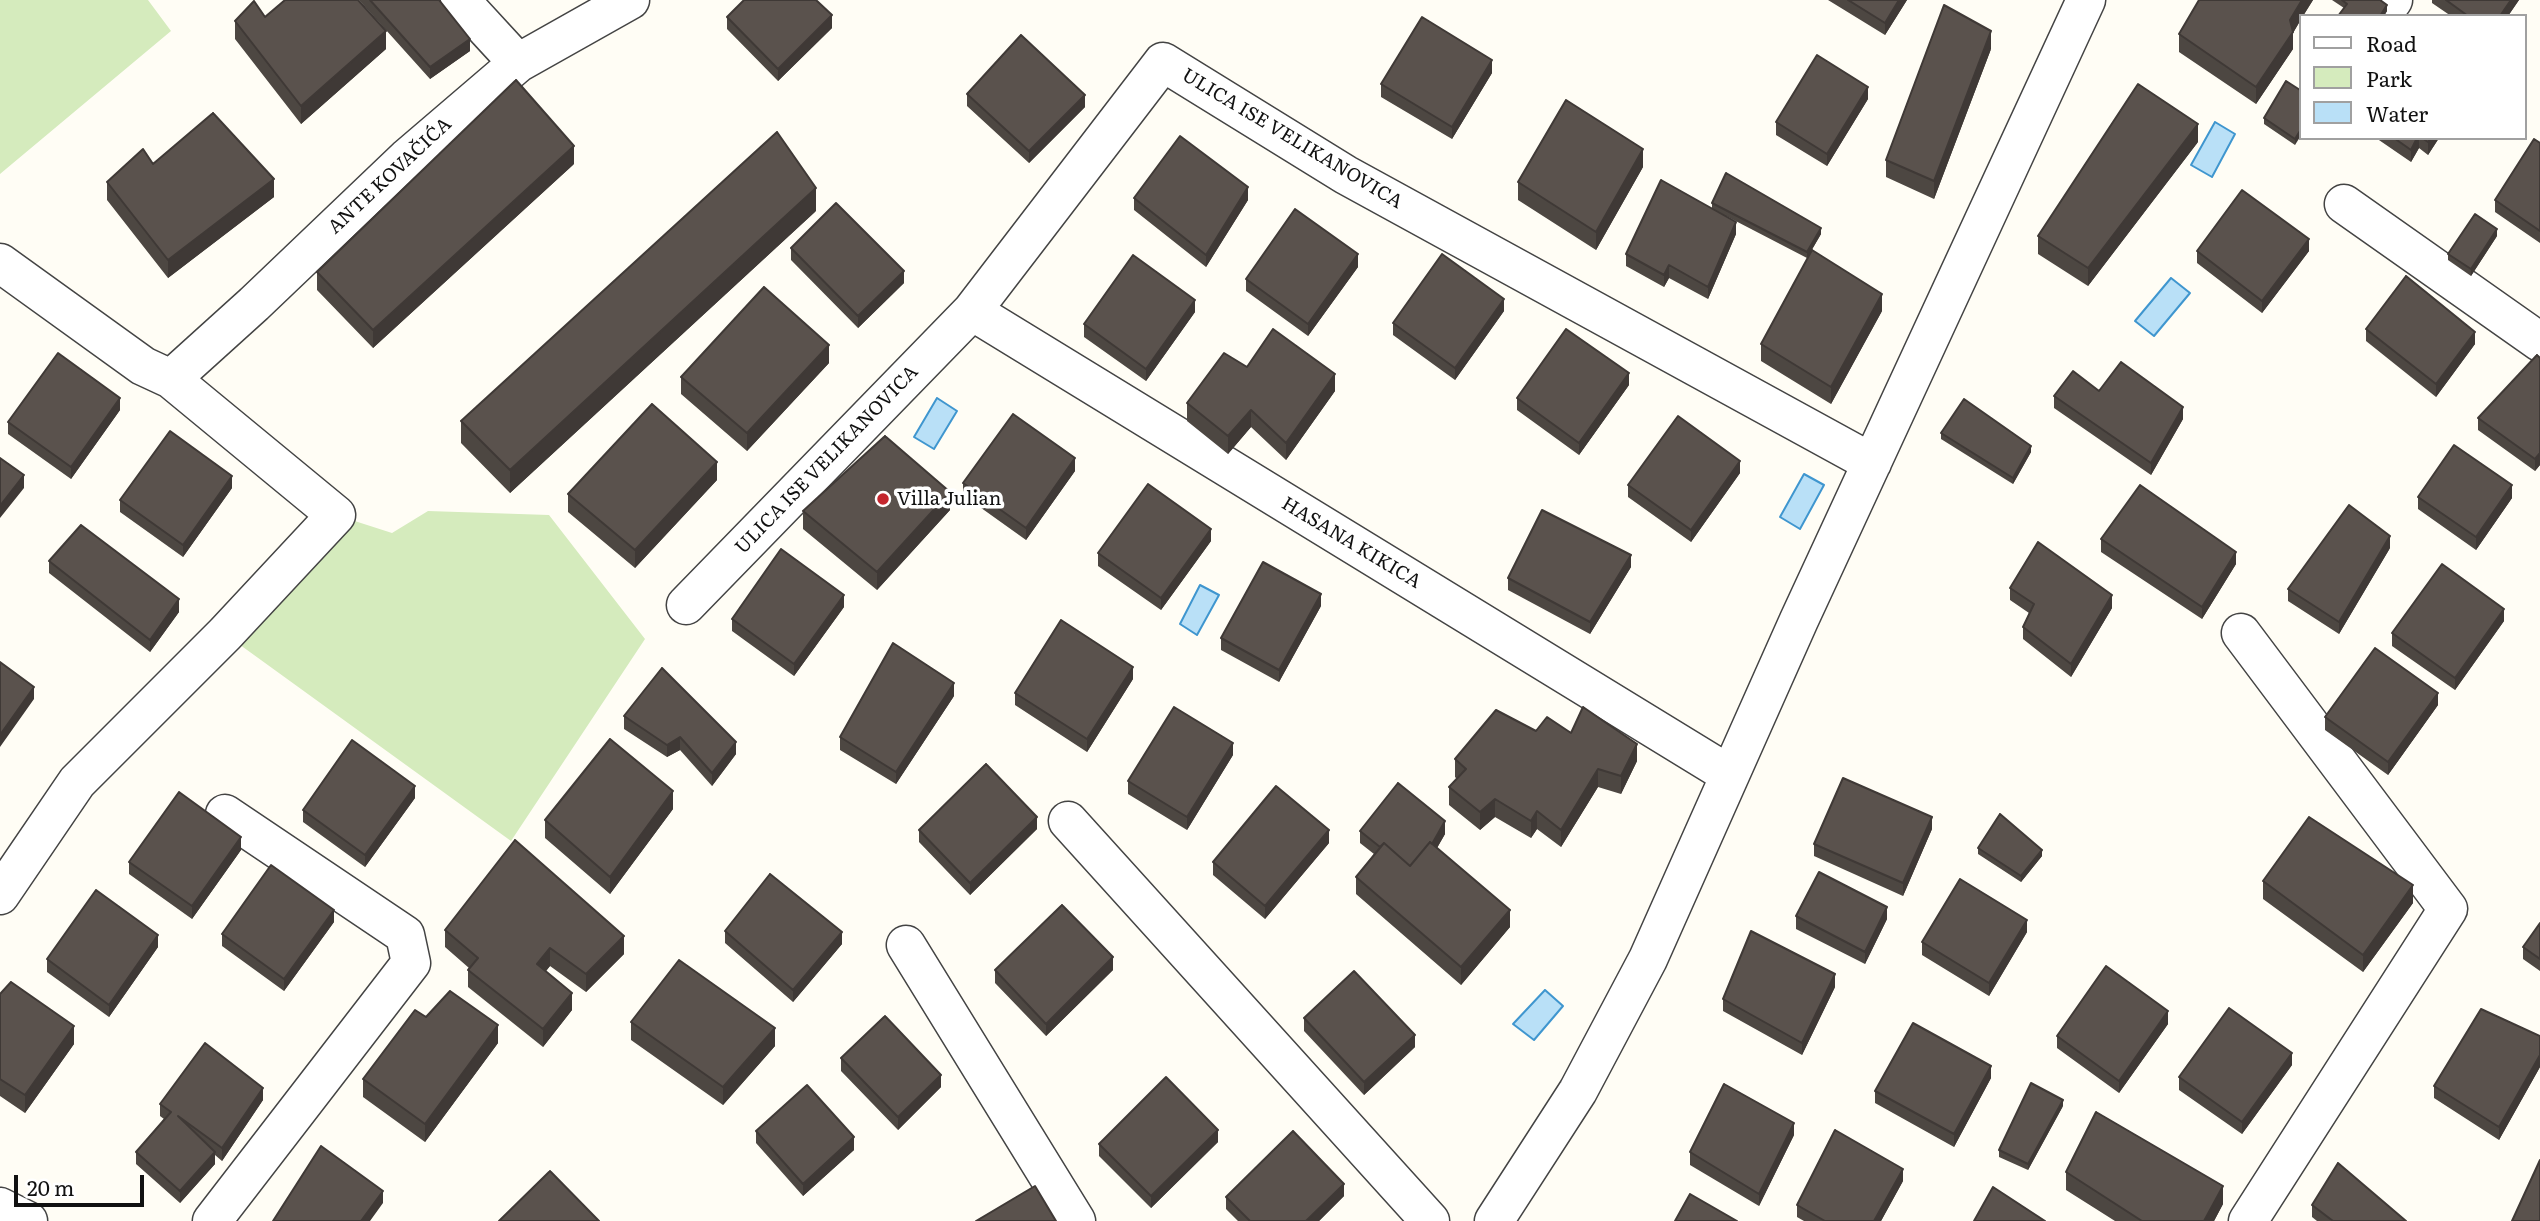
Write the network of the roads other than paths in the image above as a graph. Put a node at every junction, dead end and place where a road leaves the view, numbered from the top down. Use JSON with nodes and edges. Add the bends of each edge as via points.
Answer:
{"nodes":[{"id":1,"x":460,"y":0,"type":"edge"},
{"id":2,"x":630,"y":0,"type":"edge"},
{"id":3,"x":2086,"y":0,"type":"edge"},
{"id":4,"x":518,"y":63,"type":"junction"},
{"id":5,"x":2344,"y":204,"type":"dead end"},
{"id":6,"x":0,"y":263,"type":"edge"},
{"id":7,"x":972,"y":311,"type":"junction"},
{"id":8,"x":2540,"y":342,"type":"edge"},
{"id":9,"x":172,"y":379,"type":"junction"},
{"id":10,"x":1872,"y":463,"type":"junction"},
{"id":11,"x":685,"y":604,"type":"dead end"},
{"id":12,"x":2241,"y":633,"type":"dead end"},
{"id":13,"x":1730,"y":775,"type":"junction"},
{"id":14,"x":225,"y":814,"type":"dead end"},
{"id":15,"x":1068,"y":821,"type":"dead end"},
{"id":16,"x":0,"y":895,"type":"edge"},
{"id":17,"x":906,"y":946,"type":"dead end"},
{"id":18,"x":0,"y":1207,"type":"edge"},
{"id":19,"x":27,"y":1221,"type":"edge"},
{"id":20,"x":212,"y":1221,"type":"edge"},
{"id":21,"x":1076,"y":1221,"type":"edge"},
{"id":22,"x":1430,"y":1221,"type":"edge"},
{"id":23,"x":1494,"y":1221,"type":"edge"},
{"id":24,"x":2248,"y":1221,"type":"edge"}],
"edges":[{"from":1,"to":4,"type":"street"},
{"from":2,"to":4,"type":"street","name":"ANTE KOVAČIĆA"},
{"from":3,"to":10,"type":"street"},
{"from":4,"to":9,"type":"street","name":"ANTE KOVAČIĆA","via":[[407,158]]},
{"from":5,"to":8,"type":"street"},
{"from":6,"to":9,"type":"street","via":[[143,366]]},
{"from":7,"to":10,"type":"street","name":"ULICA ISE VELIKANOVICA","via":[[1163,62],[1346,175]]},
{"from":7,"to":11,"type":"street","name":"ULICA ISE VELIKANOVICA"},
{"from":7,"to":13,"type":"street","name":"HASANA KIKICA"},
{"from":9,"to":16,"type":"street","via":[[337,515],[77,782]]},
{"from":10,"to":13,"type":"street"},
{"from":12,"to":24,"type":"street","via":[[2448,909]]},
{"from":13,"to":23,"type":"street","via":[[1648,959],[1610,1031],[1578,1091]]},
{"from":14,"to":20,"type":"street","via":[[405,935],[411,963]]},
{"from":15,"to":22,"type":"street"},
{"from":17,"to":21,"type":"street"},
{"from":18,"to":19,"type":"street"}]}
